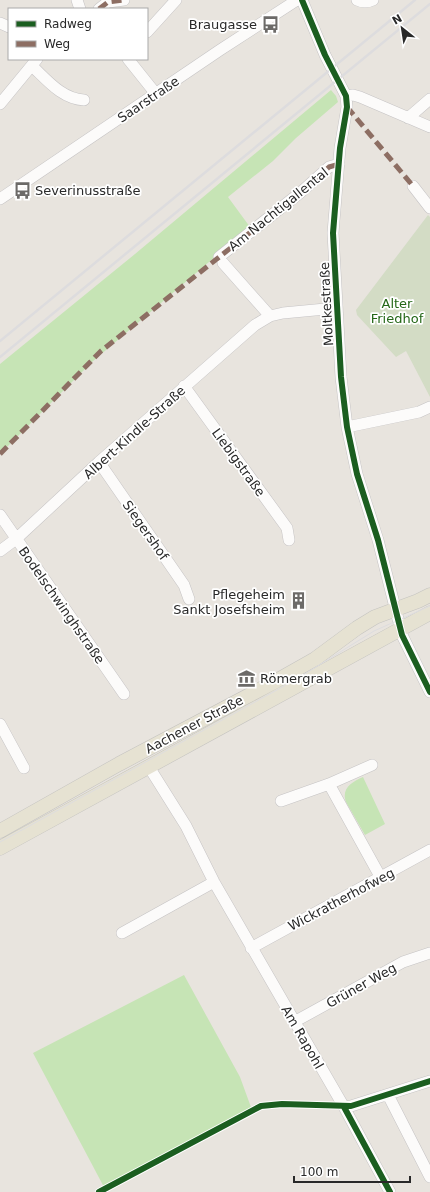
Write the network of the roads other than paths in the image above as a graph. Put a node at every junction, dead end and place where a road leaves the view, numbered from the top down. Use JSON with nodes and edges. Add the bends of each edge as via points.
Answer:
{"nodes":[{"id":1,"x":124,"y":0,"type":"edge"},
{"id":2,"x":176,"y":0,"type":"edge"},
{"id":3,"x":297,"y":0,"type":"edge"},
{"id":4,"x":302,"y":0,"type":"edge"},
{"id":5,"x":357,"y":0,"type":"edge"},
{"id":6,"x":373,"y":0,"type":"edge"},
{"id":7,"x":100,"y":8,"type":"edge"},
{"id":8,"x":148,"y":31,"type":"edge"},
{"id":9,"x":129,"y":60,"type":"edge"},
{"id":10,"x":35,"y":63,"type":"edge"},
{"id":11,"x":156,"y":94,"type":"junction"},
{"id":12,"x":346,"y":96,"type":"junction"},
{"id":13,"x":430,"y":98,"type":"edge"},
{"id":14,"x":84,"y":100,"type":"dead end"},
{"id":15,"x":0,"y":104,"type":"edge"},
{"id":16,"x":408,"y":118,"type":"junction"},
{"id":17,"x":430,"y":127,"type":"edge"},
{"id":18,"x":339,"y":164,"type":"junction"},
{"id":19,"x":413,"y":186,"type":"dead end"},
{"id":20,"x":0,"y":199,"type":"edge"},
{"id":21,"x":430,"y":208,"type":"edge"},
{"id":22,"x":336,"y":308,"type":"junction"},
{"id":23,"x":270,"y":316,"type":"junction"},
{"id":24,"x":184,"y":386,"type":"junction"},
{"id":25,"x":430,"y":407,"type":"edge"},
{"id":26,"x":347,"y":426,"type":"junction"},
{"id":27,"x":99,"y":462,"type":"junction"},
{"id":28,"x":0,"y":515,"type":"edge"},
{"id":29,"x":16,"y":539,"type":"junction"},
{"id":30,"x":289,"y":540,"type":"dead end"},
{"id":31,"x":0,"y":550,"type":"edge"},
{"id":32,"x":430,"y":595,"type":"edge"},
{"id":33,"x":189,"y":599,"type":"dead end"},
{"id":34,"x":395,"y":610,"type":"junction"},
{"id":35,"x":430,"y":613,"type":"edge"},
{"id":36,"x":400,"y":628,"type":"junction"},
{"id":37,"x":430,"y":692,"type":"edge"},
{"id":38,"x":124,"y":694,"type":"dead end"},
{"id":39,"x":0,"y":724,"type":"edge"},
{"id":40,"x":158,"y":744,"type":"junction"},
{"id":41,"x":132,"y":757,"type":"junction"},
{"id":42,"x":372,"y":765,"type":"dead end"},
{"id":43,"x":149,"y":767,"type":"junction"},
{"id":44,"x":24,"y":768,"type":"dead end"},
{"id":45,"x":329,"y":784,"type":"junction"},
{"id":46,"x":281,"y":801,"type":"dead end"},
{"id":47,"x":0,"y":831,"type":"edge"},
{"id":48,"x":0,"y":848,"type":"edge"},
{"id":49,"x":430,"y":850,"type":"edge"},
{"id":50,"x":381,"y":878,"type":"junction"},
{"id":51,"x":214,"y":882,"type":"junction"},
{"id":52,"x":122,"y":933,"type":"dead end"},
{"id":53,"x":251,"y":948,"type":"junction"},
{"id":54,"x":430,"y":953,"type":"edge"},
{"id":55,"x":294,"y":1022,"type":"junction"},
{"id":56,"x":430,"y":1080,"type":"edge"},
{"id":57,"x":388,"y":1095,"type":"junction"},
{"id":58,"x":344,"y":1107,"type":"junction"},
{"id":59,"x":430,"y":1176,"type":"edge"},
{"id":60,"x":390,"y":1192,"type":"edge"}],
"edges":[{"from":1,"to":7,"type":"street","via":[[108,2]]},
{"from":2,"to":8,"type":"street"},
{"from":3,"to":11,"type":"street","name":"Saarstraße"},
{"from":4,"to":12,"type":"street","via":[[325,55]]},
{"from":5,"to":6,"type":"street","via":[[363,3]]},
{"from":9,"to":11,"type":"street"},
{"from":10,"to":14,"type":"street","via":[[58,90],[73,99]]},
{"from":10,"to":15,"type":"street"},
{"from":11,"to":20,"type":"street","name":"Saarstraße"},
{"from":12,"to":16,"type":"street","via":[[360,97]]},
{"from":12,"to":18,"type":"street","name":"Moltkestraße"},
{"from":13,"to":16,"type":"street"},
{"from":16,"to":17,"type":"street"},
{"from":18,"to":22,"type":"street","name":"Moltkestraße","via":[[333,234]]},
{"from":18,"to":23,"type":"street","name":"Am Nachtigallental","via":[[329,167],[221,260]]},
{"from":19,"to":21,"type":"street"},
{"from":22,"to":23,"type":"street","name":"Albert-Kindle-Straße"},
{"from":22,"to":26,"type":"street","name":"Moltkestraße"},
{"from":23,"to":24,"type":"street","name":"Albert-Kindle-Straße","via":[[254,325]]},
{"from":24,"to":27,"type":"street","name":"Albert-Kindle-Straße"},
{"from":24,"to":30,"type":"street","name":"Liebigstraße","via":[[287,528]]},
{"from":25,"to":26,"type":"street","via":[[419,412]]},
{"from":26,"to":34,"type":"street","name":"Moltkestraße","via":[[357,474],[378,540]]},
{"from":27,"to":29,"type":"street","name":"Albert-Kindle-Straße"},
{"from":27,"to":33,"type":"street","name":"Siegershof","via":[[184,585]]},
{"from":28,"to":29,"type":"street","name":"Bodelschwinghstraße"},
{"from":29,"to":31,"type":"street","name":"Albert-Kindle-Straße"},
{"from":29,"to":38,"type":"street","name":"Bodelschwinghstraße"},
{"from":32,"to":34,"type":"main road","name":"Aachener Straße"},
{"from":34,"to":36,"type":"street","name":"Moltkestraße"},
{"from":34,"to":40,"type":"main road","name":"Aachener Straße","via":[[357,628],[315,659]]},
{"from":35,"to":36,"type":"main road","name":"Aachener Straße"},
{"from":36,"to":37,"type":"street","name":"Moltkestraße"},
{"from":36,"to":43,"type":"main road","name":"Aachener Straße"},
{"from":39,"to":44,"type":"street"},
{"from":40,"to":41,"type":"main road","name":"Aachener Straße"},
{"from":40,"to":43,"type":"main road","via":[[148,758]]},
{"from":41,"to":43,"type":"main road","via":[[143,761]]},
{"from":41,"to":47,"type":"main road","name":"Aachener Straße"},
{"from":42,"to":45,"type":"street"},
{"from":43,"to":48,"type":"main road","name":"Aachener Straße"},
{"from":43,"to":51,"type":"street","name":"Am Rapohl","via":[[186,826]]},
{"from":45,"to":46,"type":"street"},
{"from":45,"to":50,"type":"street"},
{"from":49,"to":50,"type":"street","name":"Wickratherhofweg"},
{"from":50,"to":53,"type":"street","name":"Wickratherhofweg"},
{"from":51,"to":52,"type":"street"},
{"from":51,"to":53,"type":"street","name":"Am Rapohl"},
{"from":53,"to":55,"type":"street","name":"Am Rapohl"},
{"from":54,"to":55,"type":"street","name":"Grüner Weg","via":[[403,962]]},
{"from":55,"to":58,"type":"street","name":"Am Rapohl"},
{"from":56,"to":57,"type":"street"},
{"from":57,"to":58,"type":"street"},
{"from":57,"to":59,"type":"street"},
{"from":58,"to":60,"type":"street","name":"Am Rapohl"}]}
